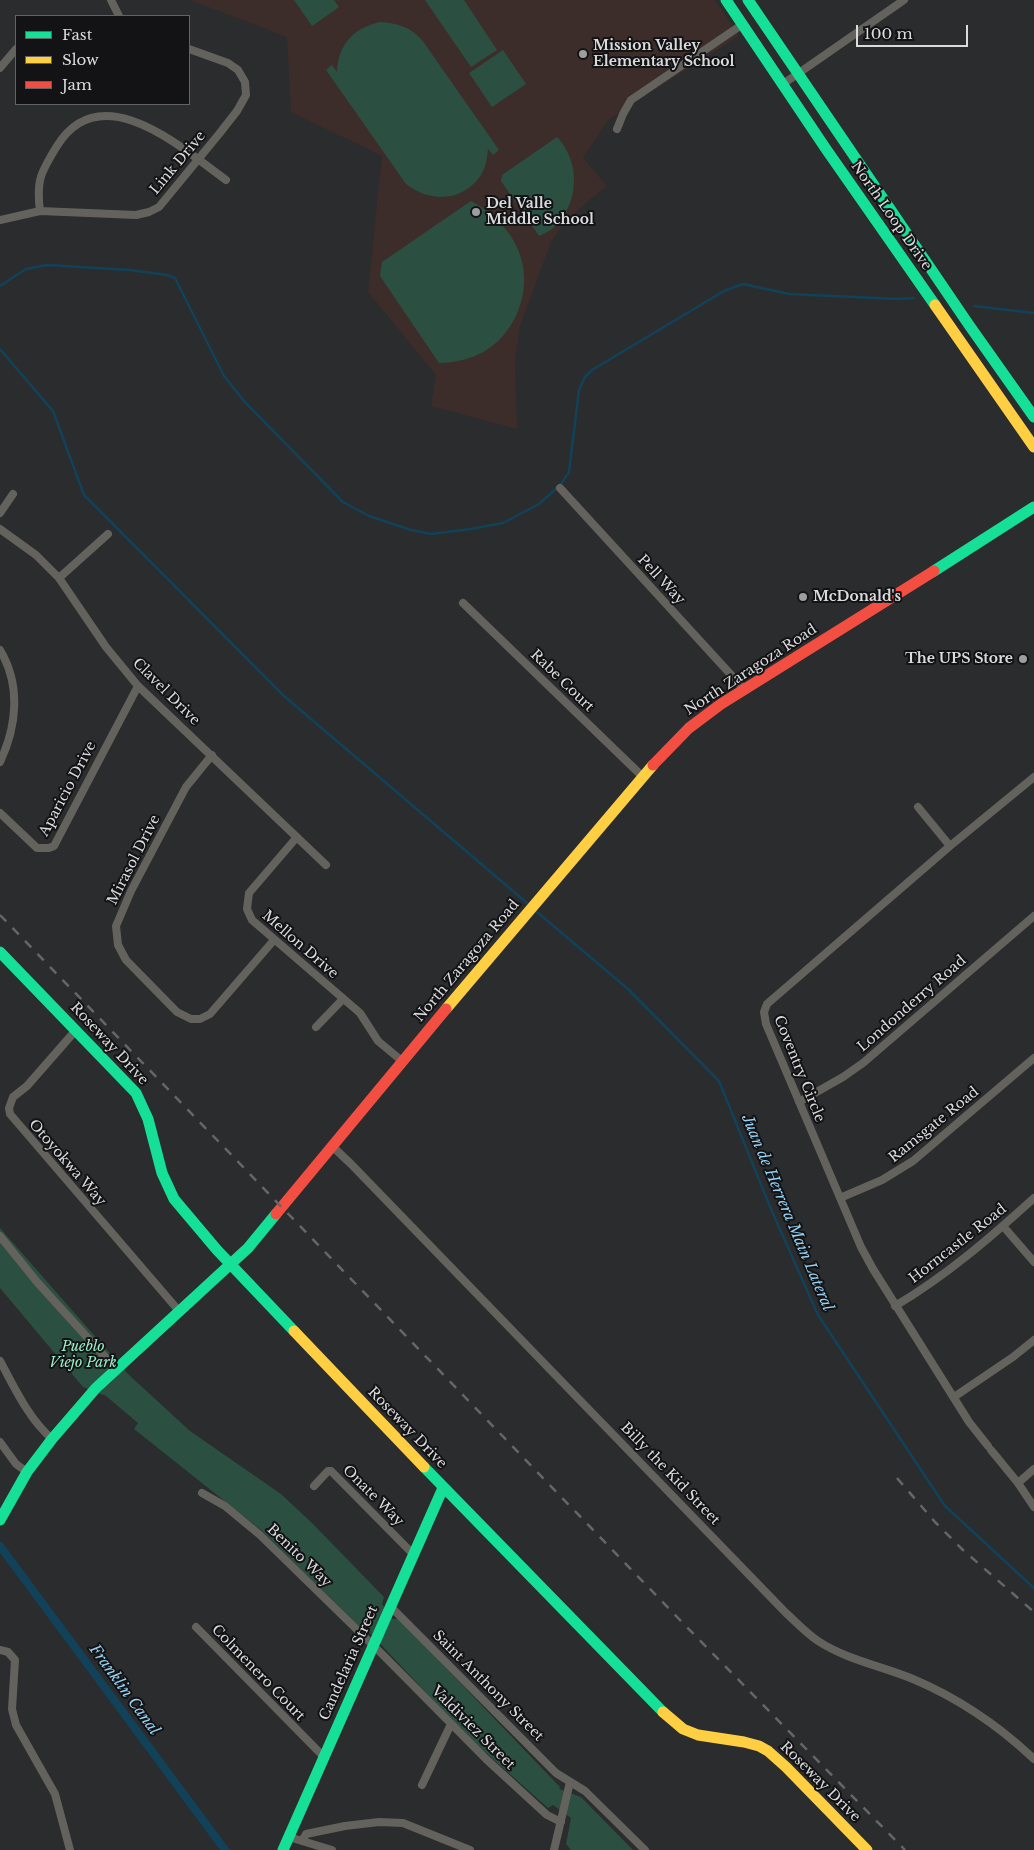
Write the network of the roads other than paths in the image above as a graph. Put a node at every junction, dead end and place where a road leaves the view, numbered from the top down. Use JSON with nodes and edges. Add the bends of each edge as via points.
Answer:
{"nodes":[{"id":1,"x":112,"y":0,"type":"edge"},
{"id":2,"x":726,"y":0,"type":"edge"},
{"id":3,"x":748,"y":0,"type":"edge"},
{"id":4,"x":904,"y":0,"type":"edge"},
{"id":5,"x":119,"y":15,"type":"edge"},
{"id":6,"x":743,"y":24,"type":"junction"},
{"id":7,"x":190,"y":49,"type":"edge"},
{"id":8,"x":15,"y":51,"type":"edge"},
{"id":9,"x":0,"y":68,"type":"edge"},
{"id":10,"x":799,"y":74,"type":"junction"},
{"id":11,"x":783,"y":84,"type":"junction"},
{"id":12,"x":617,"y":129,"type":"dead end"},
{"id":13,"x":198,"y":160,"type":"junction"},
{"id":14,"x":226,"y":180,"type":"dead end"},
{"id":15,"x":40,"y":211,"type":"junction"},
{"id":16,"x":0,"y":220,"type":"edge"},
{"id":17,"x":969,"y":325,"type":"junction"},
{"id":18,"x":955,"y":334,"type":"junction"},
{"id":19,"x":1034,"y":417,"type":"edge"},
{"id":20,"x":1034,"y":447,"type":"edge"},
{"id":21,"x":560,"y":488,"type":"dead end"},
{"id":22,"x":12,"y":494,"type":"dead end"},
{"id":23,"x":1034,"y":507,"type":"edge"},
{"id":24,"x":0,"y":513,"type":"edge"},
{"id":25,"x":1034,"y":515,"type":"edge"},
{"id":26,"x":1018,"y":518,"type":"junction"},
{"id":27,"x":0,"y":529,"type":"edge"},
{"id":28,"x":108,"y":534,"type":"dead end"},
{"id":29,"x":59,"y":578,"type":"junction"},
{"id":30,"x":463,"y":603,"type":"dead end"},
{"id":31,"x":0,"y":650,"type":"edge"},
{"id":32,"x":138,"y":686,"type":"junction"},
{"id":33,"x":744,"y":689,"type":"junction"},
{"id":34,"x":212,"y":755,"type":"junction"},
{"id":35,"x":0,"y":762,"type":"edge"},
{"id":36,"x":643,"y":777,"type":"junction"},
{"id":37,"x":1034,"y":777,"type":"edge"},
{"id":38,"x":918,"y":807,"type":"dead end"},
{"id":39,"x":0,"y":813,"type":"edge"},
{"id":40,"x":297,"y":837,"type":"junction"},
{"id":41,"x":950,"y":846,"type":"junction"},
{"id":42,"x":326,"y":865,"type":"dead end"},
{"id":43,"x":1034,"y":916,"type":"edge"},
{"id":44,"x":274,"y":940,"type":"junction"},
{"id":45,"x":0,"y":952,"type":"edge"},
{"id":46,"x":343,"y":999,"type":"junction"},
{"id":47,"x":316,"y":1026,"type":"dead end"},
{"id":48,"x":76,"y":1030,"type":"junction"},
{"id":49,"x":1034,"y":1058,"type":"edge"},
{"id":50,"x":402,"y":1061,"type":"junction"},
{"id":51,"x":799,"y":1102,"type":"junction"},
{"id":52,"x":332,"y":1146,"type":"junction"},
{"id":53,"x":840,"y":1198,"type":"junction"},
{"id":54,"x":1034,"y":1198,"type":"edge"},
{"id":55,"x":1003,"y":1226,"type":"junction"},
{"id":56,"x":0,"y":1236,"type":"edge"},
{"id":57,"x":1034,"y":1262,"type":"edge"},
{"id":58,"x":231,"y":1265,"type":"junction"},
{"id":59,"x":895,"y":1306,"type":"junction"},
{"id":60,"x":179,"y":1311,"type":"junction"},
{"id":61,"x":1034,"y":1340,"type":"edge"},
{"id":62,"x":0,"y":1361,"type":"edge"},
{"id":63,"x":116,"y":1369,"type":"junction"},
{"id":64,"x":954,"y":1397,"type":"junction"},
{"id":65,"x":52,"y":1439,"type":"junction"},
{"id":66,"x":0,"y":1442,"type":"edge"},
{"id":67,"x":1034,"y":1470,"type":"edge"},
{"id":68,"x":27,"y":1472,"type":"junction"},
{"id":69,"x":1018,"y":1483,"type":"junction"},
{"id":70,"x":314,"y":1486,"type":"dead end"},
{"id":71,"x":443,"y":1488,"type":"junction"},
{"id":72,"x":202,"y":1493,"type":"dead end"},
{"id":73,"x":1034,"y":1507,"type":"edge"},
{"id":74,"x":1,"y":1518,"type":"edge"},
{"id":75,"x":414,"y":1555,"type":"junction"},
{"id":76,"x":390,"y":1606,"type":"junction"},
{"id":77,"x":196,"y":1627,"type":"dead end"},
{"id":78,"x":373,"y":1646,"type":"junction"},
{"id":79,"x":0,"y":1650,"type":"edge"},
{"id":80,"x":451,"y":1724,"type":"junction"},
{"id":81,"x":324,"y":1758,"type":"junction"},
{"id":82,"x":1034,"y":1759,"type":"edge"},
{"id":83,"x":570,"y":1782,"type":"junction"},
{"id":84,"x":422,"y":1784,"type":"dead end"},
{"id":85,"x":561,"y":1822,"type":"junction"},
{"id":86,"x":289,"y":1837,"type":"junction"},
{"id":87,"x":302,"y":1841,"type":"junction"},
{"id":88,"x":70,"y":1850,"type":"edge"},
{"id":89,"x":283,"y":1850,"type":"edge"},
{"id":90,"x":332,"y":1850,"type":"edge"},
{"id":91,"x":470,"y":1850,"type":"edge"},
{"id":92,"x":555,"y":1850,"type":"edge"},
{"id":93,"x":645,"y":1850,"type":"edge"},
{"id":94,"x":867,"y":1850,"type":"edge"}],
"edges":[{"from":1,"to":5,"type":"street"},
{"from":2,"to":6,"type":"main road","name":"North Loop Drive"},
{"from":3,"to":10,"type":"main road","name":"North Loop Drive"},
{"from":4,"to":10,"type":"street"},
{"from":6,"to":11,"type":"main road","name":"North Loop Drive"},
{"from":6,"to":12,"type":"street","via":[[631,100]]},
{"from":7,"to":13,"type":"street","name":"Link Drive","via":[[235,67],[247,88],[244,101]]},
{"from":8,"to":9,"type":"street"},
{"from":10,"to":11,"type":"street"},
{"from":10,"to":17,"type":"main road","name":"North Loop Drive"},
{"from":11,"to":18,"type":"main road","name":"North Loop Drive"},
{"from":13,"to":14,"type":"street"},
{"from":13,"to":15,"type":"street","name":"Link Drive","via":[[159,207],[149,212],[136,215]]},
{"from":13,"to":15,"type":"street","via":[[160,132],[116,117],[94,117],[70,129],[45,165],[38,182]]},
{"from":15,"to":16,"type":"street","name":"Link Drive"},
{"from":17,"to":18,"type":"main road"},
{"from":17,"to":19,"type":"main road","name":"North Loop Drive"},
{"from":18,"to":20,"type":"main road","name":"North Loop Drive"},
{"from":21,"to":33,"type":"street","name":"Pell Way"},
{"from":22,"to":24,"type":"street"},
{"from":23,"to":26,"type":"main road","name":"North Zaragoza Road"},
{"from":25,"to":26,"type":"main road"},
{"from":26,"to":33,"type":"main road","name":"North Zaragoza Road"},
{"from":27,"to":29,"type":"street","name":"Clavel Drive"},
{"from":28,"to":29,"type":"street"},
{"from":29,"to":32,"type":"street","name":"Clavel Drive","via":[[106,648]]},
{"from":30,"to":36,"type":"street","name":"Rabe Court"},
{"from":31,"to":35,"type":"street","via":[[15,692],[7,748]]},
{"from":32,"to":34,"type":"street","name":"Clavel Drive"},
{"from":32,"to":39,"type":"street","name":"Aparicio Drive","via":[[54,846],[37,848]]},
{"from":33,"to":36,"type":"main road","name":"North Zaragoza Road","via":[[689,728]]},
{"from":34,"to":40,"type":"street","name":"Clavel Drive"},
{"from":34,"to":44,"type":"street","name":"Mirasol Drive","via":[[186,787],[131,891],[116,926],[118,946],[126,960],[177,1012],[191,1019],[200,1019],[210,1014]]},
{"from":36,"to":50,"type":"main road","name":"North Zaragoza Road"},
{"from":37,"to":41,"type":"street","name":"Coventry Circle"},
{"from":38,"to":41,"type":"street"},
{"from":40,"to":42,"type":"street","name":"Clavel Drive"},
{"from":40,"to":44,"type":"street","name":"Mellon Drive","via":[[248,896],[246,909],[249,915]]},
{"from":41,"to":51,"type":"street","name":"Coventry Circle","via":[[766,1006],[766,1024]]},
{"from":43,"to":51,"type":"street","name":"Londonderry Road","via":[[863,1063]]},
{"from":44,"to":46,"type":"street","name":"Mellon Drive"},
{"from":45,"to":48,"type":"main road","name":"Roseway Drive"},
{"from":46,"to":47,"type":"street"},
{"from":46,"to":50,"type":"street","name":"Mellon Drive","via":[[360,1013],[382,1045]]},
{"from":48,"to":58,"type":"main road","name":"Roseway Drive","via":[[136,1093],[148,1120],[169,1192]]},
{"from":48,"to":60,"type":"street","name":"Otoyokwa Way","via":[[27,1086],[13,1097],[10,1114]]},
{"from":49,"to":53,"type":"street","name":"Ramsgate Road","via":[[913,1161],[882,1180]]},
{"from":50,"to":52,"type":"main road","name":"North Zaragoza Road"},
{"from":51,"to":53,"type":"street","name":"Coventry Circle"},
{"from":52,"to":58,"type":"main road","name":"North Zaragoza Road"},
{"from":52,"to":82,"type":"street","name":"Billy the Kid Street","via":[[809,1634],[838,1652],[915,1680],[956,1700],[998,1728]]},
{"from":53,"to":59,"type":"street","name":"Coventry Circle","via":[[872,1269]]},
{"from":54,"to":55,"type":"street","name":"Horncastle Road"},
{"from":55,"to":57,"type":"street"},
{"from":55,"to":59,"type":"street","name":"Horncastle Road","via":[[929,1284]]},
{"from":56,"to":63,"type":"street"},
{"from":58,"to":60,"type":"main road","name":"North Zaragoza Road"},
{"from":58,"to":71,"type":"main road","name":"Roseway Drive"},
{"from":59,"to":64,"type":"street","name":"Coventry Circle"},
{"from":60,"to":63,"type":"main road","name":"North Zaragoza Road"},
{"from":61,"to":64,"type":"street"},
{"from":62,"to":65,"type":"street","via":[[39,1428]]},
{"from":63,"to":65,"type":"main road","name":"North Zaragoza Road"},
{"from":64,"to":69,"type":"street","name":"Coventry Circle","via":[[969,1422]]},
{"from":65,"to":68,"type":"main road","name":"North Zaragoza Road"},
{"from":66,"to":68,"type":"street","via":[[16,1464]]},
{"from":67,"to":69,"type":"street"},
{"from":68,"to":74,"type":"main road","name":"North Zaragoza Road"},
{"from":69,"to":73,"type":"street","name":"Coventry Circle"},
{"from":70,"to":75,"type":"street","name":"Onate Way","via":[[328,1471],[331,1472]]},
{"from":71,"to":75,"type":"main road","name":"Candelaria Street"},
{"from":71,"to":94,"type":"main road","name":"Roseway Drive","via":[[670,1719],[698,1735],[744,1742],[768,1750]]},
{"from":72,"to":78,"type":"street","name":"Benito Way","via":[[225,1506],[260,1535]]},
{"from":75,"to":76,"type":"main road","name":"Candelaria Street"},
{"from":76,"to":78,"type":"main road","name":"Candelaria Street"},
{"from":76,"to":83,"type":"street","name":"Saint Anthony Street","via":[[556,1772]]},
{"from":77,"to":81,"type":"street","name":"Colmenero Court"},
{"from":78,"to":80,"type":"street","name":"Valdiviez Street"},
{"from":78,"to":81,"type":"main road","name":"Candelaria Street"},
{"from":79,"to":88,"type":"street","via":[[12,1654],[15,1660],[13,1716],[55,1794]]},
{"from":80,"to":84,"type":"street"},
{"from":80,"to":85,"type":"street","name":"Valdiviez Street","via":[[547,1815]]},
{"from":81,"to":86,"type":"main road","name":"Candelaria Street"},
{"from":83,"to":85,"type":"street"},
{"from":83,"to":93,"type":"street","name":"Saint Anthony Street","via":[[585,1791]]},
{"from":85,"to":92,"type":"street"},
{"from":86,"to":87,"type":"street"},
{"from":86,"to":89,"type":"main road","name":"Candelaria Street"},
{"from":87,"to":90,"type":"street"},
{"from":87,"to":91,"type":"street","via":[[306,1834],[320,1830],[386,1822],[415,1826]]}]}
